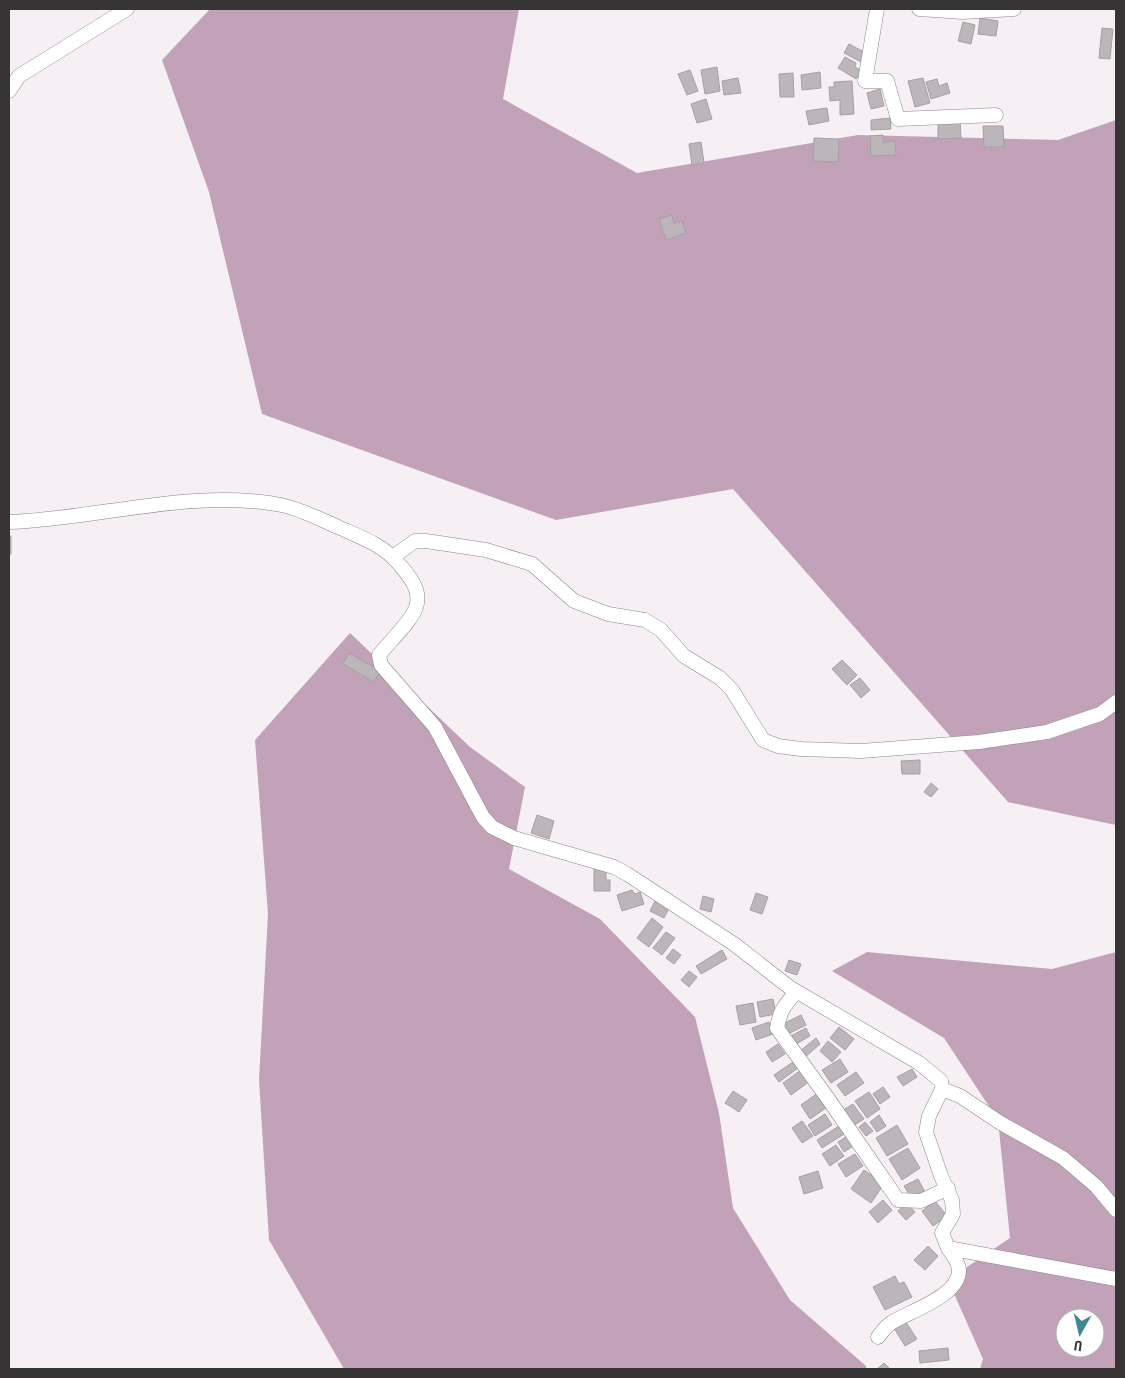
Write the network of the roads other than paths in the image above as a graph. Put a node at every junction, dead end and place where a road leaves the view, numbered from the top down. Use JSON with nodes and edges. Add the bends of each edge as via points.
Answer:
{"nodes":[{"id":1,"x":127,"y":9,"type":"edge"},
{"id":2,"x":876,"y":9,"type":"edge"},
{"id":3,"x":919,"y":9,"type":"edge"},
{"id":4,"x":1014,"y":9,"type":"edge"},
{"id":5,"x":969,"y":10,"type":"edge"},
{"id":6,"x":9,"y":91,"type":"edge"},
{"id":7,"x":996,"y":115,"type":"dead end"},
{"id":8,"x":9,"y":522,"type":"edge"},
{"id":9,"x":393,"y":557,"type":"junction"},
{"id":10,"x":1116,"y":702,"type":"edge"},
{"id":11,"x":796,"y":992,"type":"junction"},
{"id":12,"x":942,"y":1089,"type":"junction"},
{"id":13,"x":948,"y":1188,"type":"junction"},
{"id":14,"x":1116,"y":1210,"type":"edge"},
{"id":15,"x":948,"y":1248,"type":"junction"},
{"id":16,"x":1116,"y":1279,"type":"edge"},
{"id":17,"x":878,"y":1337,"type":"dead end"}],
"edges":[{"from":1,"to":6,"type":"street","via":[[19,76]]},
{"from":2,"to":7,"type":"street","via":[[865,81],[887,82],[898,119]]},
{"from":3,"to":5,"type":"street"},
{"from":4,"to":5,"type":"street"},
{"from":8,"to":9,"type":"street","via":[[61,519],[151,505],[248,501],[301,511],[376,543]]},
{"from":9,"to":10,"type":"street","via":[[415,541],[426,541],[486,550],[532,564],[574,601],[608,614],[645,620],[661,630],[684,656],[720,678],[732,690],[763,740],[778,746],[861,751],[979,742],[1047,732],[1100,714]]},
{"from":9,"to":11,"type":"street","via":[[412,580],[417,604],[412,615],[379,655],[381,665],[435,728],[492,827],[514,838],[614,867],[734,944]]},
{"from":11,"to":12,"type":"street","via":[[919,1063],[940,1081]]},
{"from":11,"to":13,"type":"street","via":[[782,1009],[777,1028],[898,1200],[920,1202]]},
{"from":12,"to":13,"type":"street","via":[[929,1116],[926,1132]]},
{"from":12,"to":14,"type":"street","via":[[960,1096],[1064,1158],[1096,1186]]},
{"from":13,"to":15,"type":"street","via":[[953,1214],[942,1233]]},
{"from":15,"to":16,"type":"street"},
{"from":15,"to":17,"type":"street","via":[[959,1268],[953,1286],[942,1296],[889,1324]]}]}
